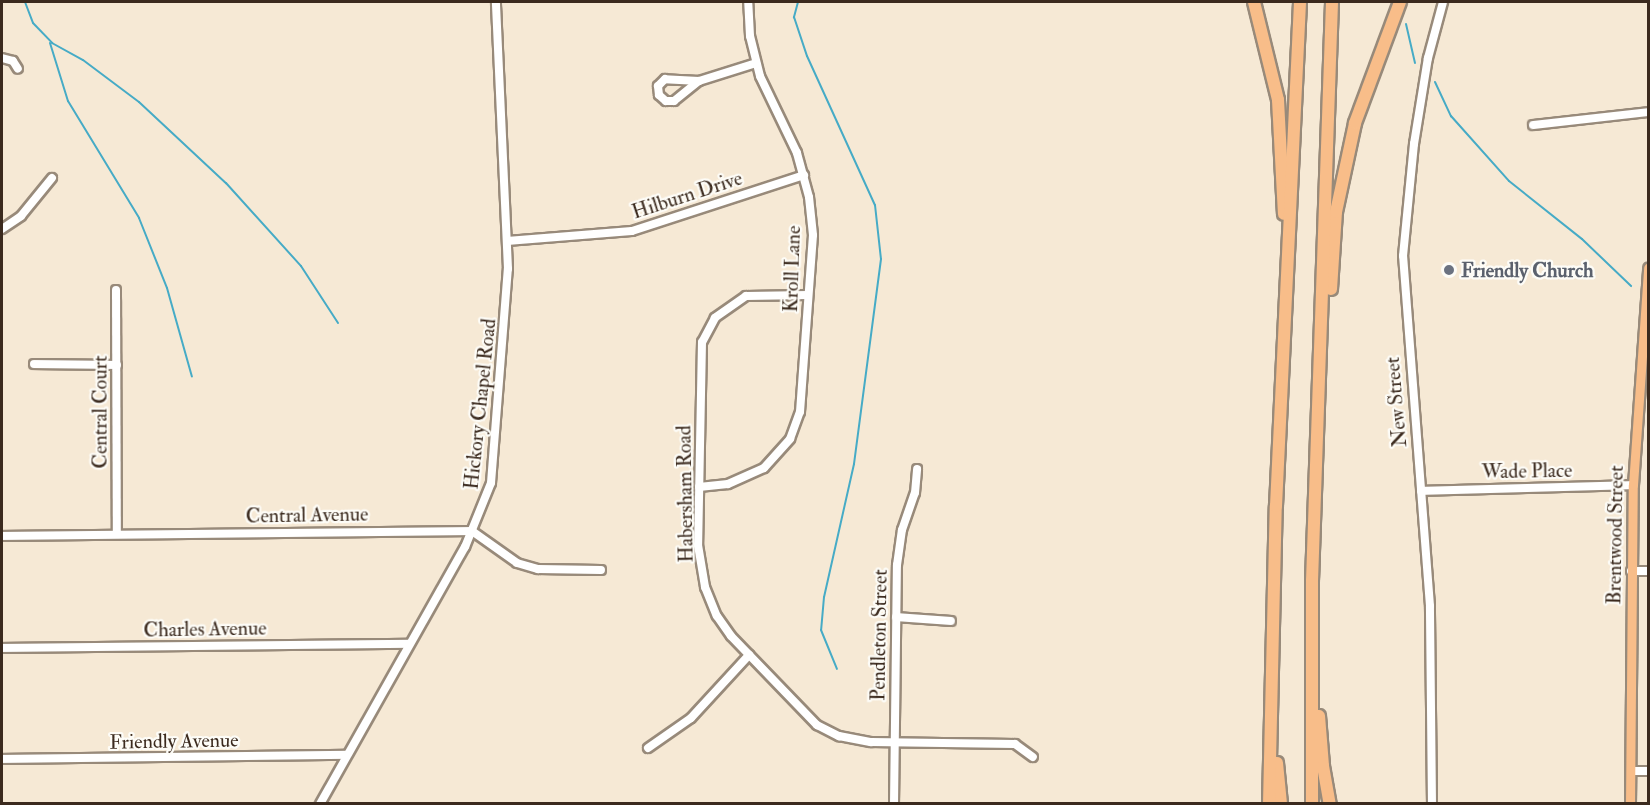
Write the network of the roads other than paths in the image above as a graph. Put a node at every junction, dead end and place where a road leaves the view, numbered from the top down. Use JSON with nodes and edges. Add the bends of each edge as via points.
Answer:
{"nodes":[{"id":1,"x":496,"y":2,"type":"edge"},
{"id":2,"x":748,"y":2,"type":"edge"},
{"id":3,"x":1254,"y":2,"type":"edge"},
{"id":4,"x":1300,"y":2,"type":"edge"},
{"id":5,"x":1332,"y":2,"type":"edge"},
{"id":6,"x":1400,"y":2,"type":"edge"},
{"id":7,"x":1443,"y":2,"type":"edge"},
{"id":8,"x":2,"y":58,"type":"edge"},
{"id":9,"x":756,"y":63,"type":"junction"},
{"id":10,"x":18,"y":69,"type":"dead end"},
{"id":11,"x":699,"y":81,"type":"junction"},
{"id":12,"x":1648,"y":112,"type":"edge"},
{"id":13,"x":1533,"y":125,"type":"dead end"},
{"id":14,"x":804,"y":175,"type":"junction"},
{"id":15,"x":52,"y":178,"type":"dead end"},
{"id":16,"x":2,"y":229,"type":"edge"},
{"id":17,"x":507,"y":242,"type":"junction"},
{"id":18,"x":1648,"y":268,"type":"edge"},
{"id":19,"x":1289,"y":286,"type":"junction"},
{"id":20,"x":116,"y":290,"type":"dead end"},
{"id":21,"x":808,"y":295,"type":"junction"},
{"id":22,"x":1645,"y":328,"type":"edge"},
{"id":23,"x":1321,"y":334,"type":"junction"},
{"id":24,"x":34,"y":364,"type":"dead end"},
{"id":25,"x":117,"y":365,"type":"junction"},
{"id":26,"x":917,"y":469,"type":"dead end"},
{"id":27,"x":1633,"y":485,"type":"junction"},
{"id":28,"x":699,"y":487,"type":"junction"},
{"id":29,"x":1421,"y":491,"type":"junction"},
{"id":30,"x":472,"y":531,"type":"junction"},
{"id":31,"x":117,"y":534,"type":"junction"},
{"id":32,"x":2,"y":536,"type":"edge"},
{"id":33,"x":601,"y":570,"type":"dead end"},
{"id":34,"x":1631,"y":571,"type":"junction"},
{"id":35,"x":1648,"y":571,"type":"edge"},
{"id":36,"x":896,"y":617,"type":"junction"},
{"id":37,"x":951,"y":621,"type":"dead end"},
{"id":38,"x":408,"y":644,"type":"junction"},
{"id":39,"x":2,"y":648,"type":"edge"},
{"id":40,"x":749,"y":655,"type":"junction"},
{"id":41,"x":1311,"y":692,"type":"junction"},
{"id":42,"x":1274,"y":720,"type":"junction"},
{"id":43,"x":894,"y":742,"type":"junction"},
{"id":44,"x":648,"y":748,"type":"dead end"},
{"id":45,"x":346,"y":755,"type":"junction"},
{"id":46,"x":1033,"y":757,"type":"dead end"},
{"id":47,"x":2,"y":759,"type":"edge"},
{"id":48,"x":1631,"y":771,"type":"junction"},
{"id":49,"x":1648,"y":771,"type":"edge"},
{"id":50,"x":320,"y":804,"type":"edge"},
{"id":51,"x":894,"y":804,"type":"edge"},
{"id":52,"x":1269,"y":804,"type":"edge"},
{"id":53,"x":1281,"y":804,"type":"edge"},
{"id":54,"x":1312,"y":804,"type":"edge"},
{"id":55,"x":1330,"y":804,"type":"edge"},
{"id":56,"x":1432,"y":804,"type":"edge"},
{"id":57,"x":1630,"y":804,"type":"edge"}],
"edges":[{"from":1,"to":17,"type":"street","name":"Hickory Chapel Road"},
{"from":2,"to":9,"type":"street","name":"Kroll Lane"},
{"from":3,"to":19,"type":"highway","via":[[1272,70],[1281,128],[1282,260]]},
{"from":4,"to":19,"type":"highway"},
{"from":5,"to":23,"type":"highway"},
{"from":6,"to":23,"type":"highway","via":[[1363,96],[1346,157],[1333,235],[1330,304]]},
{"from":7,"to":29,"type":"street","name":"New Street","via":[[1428,58],[1416,133],[1403,256]]},
{"from":8,"to":10,"type":"street","via":[[12,61]]},
{"from":9,"to":11,"type":"street"},
{"from":9,"to":14,"type":"street","name":"Kroll Lane"},
{"from":11,"to":11,"type":"street","via":[[674,101],[659,95],[658,86],[665,79]]},
{"from":12,"to":13,"type":"street"},
{"from":14,"to":17,"type":"street","name":"Hilburn Drive","via":[[632,231]]},
{"from":14,"to":21,"type":"street","name":"Kroll Lane","via":[[813,235]]},
{"from":15,"to":16,"type":"street","via":[[21,216]]},
{"from":17,"to":30,"type":"street","name":"Hickory Chapel Road","via":[[494,467],[486,504]]},
{"from":18,"to":22,"type":"main road","name":"Brentwood Street"},
{"from":19,"to":42,"type":"highway","via":[[1276,506]]},
{"from":20,"to":25,"type":"street","name":"Central Court"},
{"from":21,"to":28,"type":"street","name":"Kroll Lane","via":[[800,412],[790,439],[774,460],[753,475],[728,484]]},
{"from":21,"to":28,"type":"street","name":"Habersham Road","via":[[746,296],[723,309],[708,328],[702,342]]},
{"from":22,"to":27,"type":"main road","name":"Brentwood Street"},
{"from":23,"to":41,"type":"highway"},
{"from":24,"to":25,"type":"street"},
{"from":25,"to":31,"type":"street","name":"Central Court"},
{"from":26,"to":36,"type":"street","name":"Pendleton Street","via":[[915,493],[902,530]]},
{"from":27,"to":29,"type":"street","name":"Wade Place"},
{"from":27,"to":34,"type":"main road","name":"Brentwood Street"},
{"from":28,"to":40,"type":"street","name":"Habersham Road","via":[[698,544],[705,587],[717,616]]},
{"from":29,"to":56,"type":"street","name":"New Street","via":[[1430,606]]},
{"from":30,"to":31,"type":"street","name":"Central Avenue"},
{"from":30,"to":33,"type":"street","via":[[518,563],[538,569]]},
{"from":30,"to":38,"type":"street","name":"Hickory Chapel Road"},
{"from":31,"to":32,"type":"street","name":"Central Avenue"},
{"from":34,"to":35,"type":"street"},
{"from":34,"to":48,"type":"main road","name":"Brentwood Street"},
{"from":36,"to":37,"type":"street"},
{"from":36,"to":43,"type":"street","name":"Pendleton Street"},
{"from":38,"to":39,"type":"street","name":"Charles Avenue"},
{"from":38,"to":45,"type":"street","name":"Hickory Chapel Road"},
{"from":40,"to":43,"type":"street","name":"Habersham Road","via":[[818,725],[839,736]]},
{"from":40,"to":44,"type":"street","via":[[691,718]]},
{"from":41,"to":54,"type":"highway"},
{"from":41,"to":55,"type":"highway","via":[[1319,715]]},
{"from":42,"to":52,"type":"highway"},
{"from":42,"to":53,"type":"highway"},
{"from":43,"to":46,"type":"street","name":"Habersham Road","via":[[1015,744]]},
{"from":43,"to":51,"type":"street","name":"Pendleton Street"},
{"from":45,"to":47,"type":"street","name":"Friendly Avenue"},
{"from":45,"to":50,"type":"street","name":"Hickory Chapel Road"},
{"from":48,"to":49,"type":"street"},
{"from":48,"to":57,"type":"main road","name":"Brentwood Street"}]}
